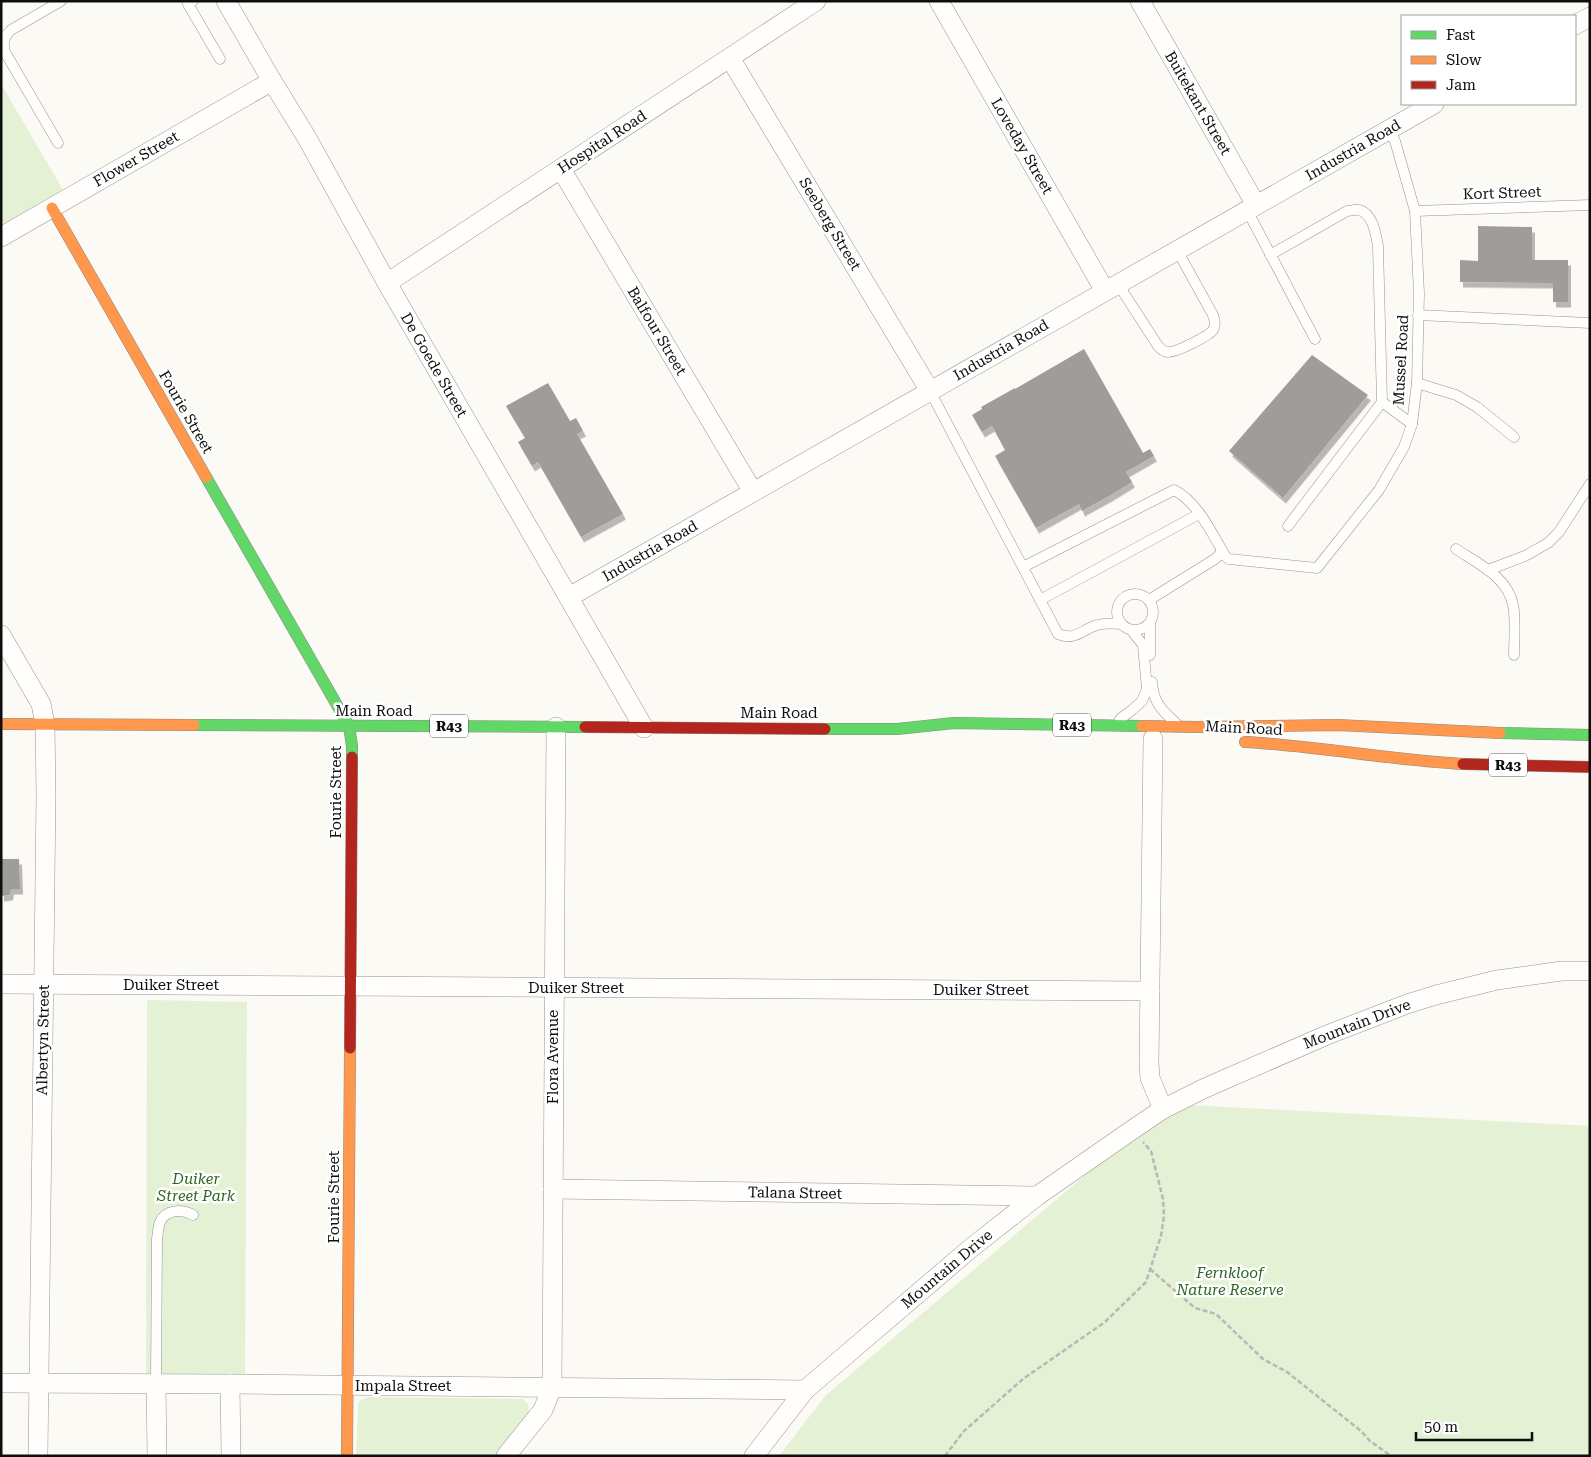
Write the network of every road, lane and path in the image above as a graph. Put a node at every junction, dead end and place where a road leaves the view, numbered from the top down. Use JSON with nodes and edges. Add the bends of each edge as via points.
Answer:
{"nodes":[{"id":1,"x":61,"y":1,"type":"edge"},
{"id":2,"x":226,"y":1,"type":"edge"},
{"id":3,"x":816,"y":1,"type":"edge"},
{"id":4,"x":939,"y":1,"type":"edge"},
{"id":5,"x":1140,"y":1,"type":"edge"},
{"id":6,"x":189,"y":2,"type":"edge"},
{"id":7,"x":1590,"y":17,"type":"edge"},
{"id":8,"x":1576,"y":24,"type":"edge"},
{"id":9,"x":730,"y":58,"type":"junction"},
{"id":10,"x":220,"y":59,"type":"dead end"},
{"id":11,"x":272,"y":80,"type":"junction"},
{"id":12,"x":1432,"y":105,"type":"edge"},
{"id":13,"x":1388,"y":129,"type":"junction"},
{"id":14,"x":58,"y":143,"type":"dead end"},
{"id":15,"x":560,"y":169,"type":"junction"},
{"id":16,"x":1590,"y":205,"type":"edge"},
{"id":17,"x":1252,"y":207,"type":"junction"},
{"id":18,"x":52,"y":208,"type":"junction"},
{"id":19,"x":1415,"y":211,"type":"junction"},
{"id":20,"x":1,"y":237,"type":"edge"},
{"id":21,"x":1177,"y":250,"type":"junction"},
{"id":22,"x":1270,"y":255,"type":"junction"},
{"id":23,"x":387,"y":283,"type":"junction"},
{"id":24,"x":1111,"y":287,"type":"junction"},
{"id":25,"x":1418,"y":315,"type":"junction"},
{"id":26,"x":1590,"y":323,"type":"edge"},
{"id":27,"x":1315,"y":339,"type":"dead end"},
{"id":28,"x":1417,"y":383,"type":"junction"},
{"id":29,"x":930,"y":391,"type":"junction"},
{"id":30,"x":1382,"y":402,"type":"junction"},
{"id":31,"x":1412,"y":424,"type":"junction"},
{"id":32,"x":1514,"y":437,"type":"dead end"},
{"id":33,"x":1590,"y":484,"type":"edge"},
{"id":34,"x":753,"y":492,"type":"junction"},
{"id":35,"x":1199,"y":514,"type":"junction"},
{"id":36,"x":1288,"y":526,"type":"dead end"},
{"id":37,"x":1222,"y":549,"type":"junction"},
{"id":38,"x":1456,"y":549,"type":"dead end"},
{"id":39,"x":1023,"y":567,"type":"junction"},
{"id":40,"x":1488,"y":570,"type":"junction"},
{"id":41,"x":569,"y":597,"type":"junction"},
{"id":42,"x":1040,"y":600,"type":"junction"},
{"id":43,"x":1149,"y":600,"type":"junction"},
{"id":44,"x":1122,"y":624,"type":"junction"},
{"id":45,"x":1150,"y":624,"type":"junction"},
{"id":46,"x":1132,"y":630,"type":"junction"},
{"id":47,"x":1,"y":635,"type":"edge"},
{"id":48,"x":1514,"y":655,"type":"dead end"},
{"id":49,"x":1,"y":724,"type":"edge"},
{"id":50,"x":45,"y":724,"type":"junction"},
{"id":51,"x":349,"y":726,"type":"junction"},
{"id":52,"x":1098,"y":726,"type":"junction"},
{"id":53,"x":556,"y":727,"type":"junction"},
{"id":54,"x":1184,"y":727,"type":"junction"},
{"id":55,"x":644,"y":728,"type":"junction"},
{"id":56,"x":897,"y":729,"type":"junction"},
{"id":57,"x":943,"y":735,"type":"dead end"},
{"id":58,"x":1590,"y":736,"type":"edge"},
{"id":59,"x":1153,"y":740,"type":"dead end"},
{"id":60,"x":1238,"y":742,"type":"dead end"},
{"id":61,"x":1590,"y":766,"type":"edge"},
{"id":62,"x":1590,"y":962,"type":"edge"},
{"id":63,"x":1562,"y":971,"type":"junction"},
{"id":64,"x":1590,"y":971,"type":"edge"},
{"id":65,"x":1,"y":984,"type":"edge"},
{"id":66,"x":43,"y":984,"type":"junction"},
{"id":67,"x":350,"y":986,"type":"junction"},
{"id":68,"x":554,"y":988,"type":"junction"},
{"id":69,"x":1150,"y":991,"type":"junction"},
{"id":70,"x":1163,"y":1109,"type":"junction"},
{"id":71,"x":1132,"y":1130,"type":"junction"},
{"id":72,"x":553,"y":1189,"type":"junction"},
{"id":73,"x":1037,"y":1196,"type":"junction"},
{"id":74,"x":193,"y":1215,"type":"dead end"},
{"id":75,"x":1150,"y":1269,"type":"junction"},
{"id":76,"x":1,"y":1383,"type":"edge"},
{"id":77,"x":40,"y":1383,"type":"junction"},
{"id":78,"x":156,"y":1384,"type":"junction"},
{"id":79,"x":230,"y":1384,"type":"junction"},
{"id":80,"x":348,"y":1386,"type":"junction"},
{"id":81,"x":552,"y":1387,"type":"junction"},
{"id":82,"x":805,"y":1390,"type":"junction"},
{"id":83,"x":38,"y":1456,"type":"edge"},
{"id":84,"x":157,"y":1456,"type":"edge"},
{"id":85,"x":231,"y":1456,"type":"edge"},
{"id":86,"x":347,"y":1456,"type":"edge"},
{"id":87,"x":506,"y":1456,"type":"edge"},
{"id":88,"x":754,"y":1456,"type":"edge"},
{"id":89,"x":946,"y":1456,"type":"edge"},
{"id":90,"x":1391,"y":1456,"type":"edge"}],
"edges":[{"from":1,"to":14,"type":"lane","via":[[11,30],[3,44]]},
{"from":2,"to":11,"type":"street","name":"De Goede Street"},
{"from":3,"to":9,"type":"street","name":"Hospital Road"},
{"from":4,"to":24,"type":"street","name":"Loveday Street"},
{"from":5,"to":17,"type":"street","name":"Buitekant Street"},
{"from":6,"to":10,"type":"lane"},
{"from":7,"to":8,"type":"street"},
{"from":9,"to":15,"type":"street","name":"Hospital Road"},
{"from":9,"to":29,"type":"street","name":"Seeberg Street"},
{"from":11,"to":18,"type":"street","name":"Flower Street"},
{"from":11,"to":23,"type":"street","name":"De Goede Street"},
{"from":12,"to":13,"type":"street","name":"Industria Road"},
{"from":13,"to":17,"type":"street","name":"Industria Road"},
{"from":13,"to":19,"type":"lane","name":"Mussel Road","via":[[1395,141]]},
{"from":15,"to":23,"type":"street","name":"Hospital Road"},
{"from":15,"to":34,"type":"street","name":"Balfour Street"},
{"from":16,"to":19,"type":"lane","name":"Kort Street"},
{"from":17,"to":21,"type":"street","name":"Industria Road"},
{"from":17,"to":22,"type":"lane"},
{"from":18,"to":20,"type":"street","name":"Flower Street"},
{"from":18,"to":51,"type":"main road","name":"Fourie Street"},
{"from":19,"to":25,"type":"lane","name":"Mussel Road"},
{"from":21,"to":24,"type":"street","name":"Industria Road"},
{"from":21,"to":24,"type":"lane","via":[[1213,315],[1215,328],[1210,334],[1174,352],[1162,351]]},
{"from":22,"to":27,"type":"lane"},
{"from":22,"to":30,"type":"lane","via":[[1347,211],[1364,212],[1372,222],[1378,246]]},
{"from":23,"to":41,"type":"street","name":"De Goede Street"},
{"from":24,"to":29,"type":"street","name":"Industria Road"},
{"from":25,"to":26,"type":"lane"},
{"from":25,"to":28,"type":"lane","name":"Mussel Road"},
{"from":28,"to":31,"type":"lane","name":"Mussel Road"},
{"from":28,"to":32,"type":"lane","via":[[1456,395],[1477,406]]},
{"from":29,"to":34,"type":"street","name":"Industria Road"},
{"from":29,"to":39,"type":"lane"},
{"from":30,"to":31,"type":"lane"},
{"from":30,"to":36,"type":"lane"},
{"from":31,"to":37,"type":"lane","name":"Mussel Road","via":[[1404,447],[1379,490],[1317,568],[1229,559]]},
{"from":33,"to":40,"type":"lane","via":[[1559,532],[1548,543],[1526,556]]},
{"from":34,"to":41,"type":"street","name":"Industria Road"},
{"from":35,"to":37,"type":"lane"},
{"from":35,"to":39,"type":"lane","via":[[1183,494],[1174,490]]},
{"from":35,"to":42,"type":"lane"},
{"from":37,"to":43,"type":"lane","via":[[1215,559]]},
{"from":38,"to":40,"type":"lane"},
{"from":39,"to":42,"type":"lane"},
{"from":40,"to":48,"type":"lane","via":[[1506,587],[1514,605]]},
{"from":41,"to":55,"type":"street","name":"De Goede Street"},
{"from":42,"to":44,"type":"lane","via":[[1058,634],[1067,638],[1096,626]]},
{"from":43,"to":44,"type":"lane","via":[[1138,594],[1121,601],[1117,613]]},
{"from":43,"to":45,"type":"lane","via":[[1154,612]]},
{"from":44,"to":46,"type":"lane"},
{"from":45,"to":46,"type":"lane"},
{"from":45,"to":54,"type":"lane","via":[[1154,697],[1163,711]]},
{"from":46,"to":52,"type":"lane","via":[[1143,645],[1147,689],[1142,701],[1123,718]]},
{"from":47,"to":50,"type":"street","name":"Albertyn Street","via":[[41,704]]},
{"from":49,"to":50,"type":"main road","name":"Main Road","number":"R43"},
{"from":50,"to":51,"type":"main road","name":"Main Road","number":"R43"},
{"from":50,"to":66,"type":"street","name":"Albertyn Street"},
{"from":51,"to":53,"type":"main road","name":"Main Road","number":"R43"},
{"from":51,"to":67,"type":"main road","name":"Fourie Street","via":[[352,746]]},
{"from":52,"to":54,"type":"main road","name":"Main Road","number":"R43"},
{"from":52,"to":56,"type":"main road","name":"Main Road","number":"R43","via":[[954,723]]},
{"from":53,"to":55,"type":"main road","name":"Main Road","number":"R43"},
{"from":53,"to":68,"type":"street","name":"Flora Avenue"},
{"from":54,"to":58,"type":"main road","name":"Main Road","number":"R43","via":[[1338,725]]},
{"from":55,"to":56,"type":"main road","name":"Main Road","number":"R43"},
{"from":56,"to":57,"type":"main road","name":"Main Road","number":"R43"},
{"from":59,"to":69,"type":"street"},
{"from":60,"to":61,"type":"main road","name":"Main Road","number":"R43","via":[[1412,760]]},
{"from":62,"to":63,"type":"street","name":"Mountain Drive"},
{"from":63,"to":64,"type":"street","name":"Mountain Drive"},
{"from":63,"to":70,"type":"street","name":"Mountain Drive","via":[[1497,980],[1407,1004],[1203,1088]]},
{"from":65,"to":66,"type":"street","name":"Duiker Street"},
{"from":66,"to":67,"type":"street","name":"Duiker Street"},
{"from":66,"to":77,"type":"street","name":"Albertyn Street"},
{"from":67,"to":68,"type":"street","name":"Duiker Street"},
{"from":67,"to":80,"type":"main road","name":"Fourie Street"},
{"from":68,"to":69,"type":"street","name":"Duiker Street"},
{"from":68,"to":72,"type":"street","name":"Flora Avenue"},
{"from":69,"to":70,"type":"street","via":[[1150,1078]]},
{"from":70,"to":71,"type":"street","name":"Mountain Drive"},
{"from":71,"to":73,"type":"street","name":"Mountain Drive"},
{"from":71,"to":75,"type":"path","via":[[1151,1151],[1163,1199],[1164,1216]]},
{"from":72,"to":73,"type":"street","name":"Talana Street"},
{"from":72,"to":81,"type":"street","name":"Flora Avenue"},
{"from":73,"to":82,"type":"street","name":"Mountain Drive"},
{"from":74,"to":78,"type":"lane","via":[[176,1211],[167,1214],[160,1222],[157,1239]]},
{"from":75,"to":89,"type":"path","via":[[1146,1282],[1104,1322],[1023,1379],[964,1431]]},
{"from":75,"to":90,"type":"path","via":[[1195,1308],[1216,1314],[1262,1359],[1287,1372]]},
{"from":76,"to":77,"type":"street","name":"Impala Street"},
{"from":77,"to":78,"type":"street","name":"Impala Street"},
{"from":77,"to":83,"type":"street","name":"Albertyn Street"},
{"from":78,"to":79,"type":"street","name":"Impala Street"},
{"from":78,"to":84,"type":"street"},
{"from":79,"to":80,"type":"street","name":"Impala Street"},
{"from":79,"to":85,"type":"street"},
{"from":80,"to":81,"type":"street","name":"Impala Street"},
{"from":80,"to":86,"type":"main road","name":"Fourie Street"},
{"from":81,"to":82,"type":"street","name":"Impala Street"},
{"from":81,"to":87,"type":"street","via":[[543,1410]]},
{"from":82,"to":88,"type":"street","name":"Mountain Drive"}]}
